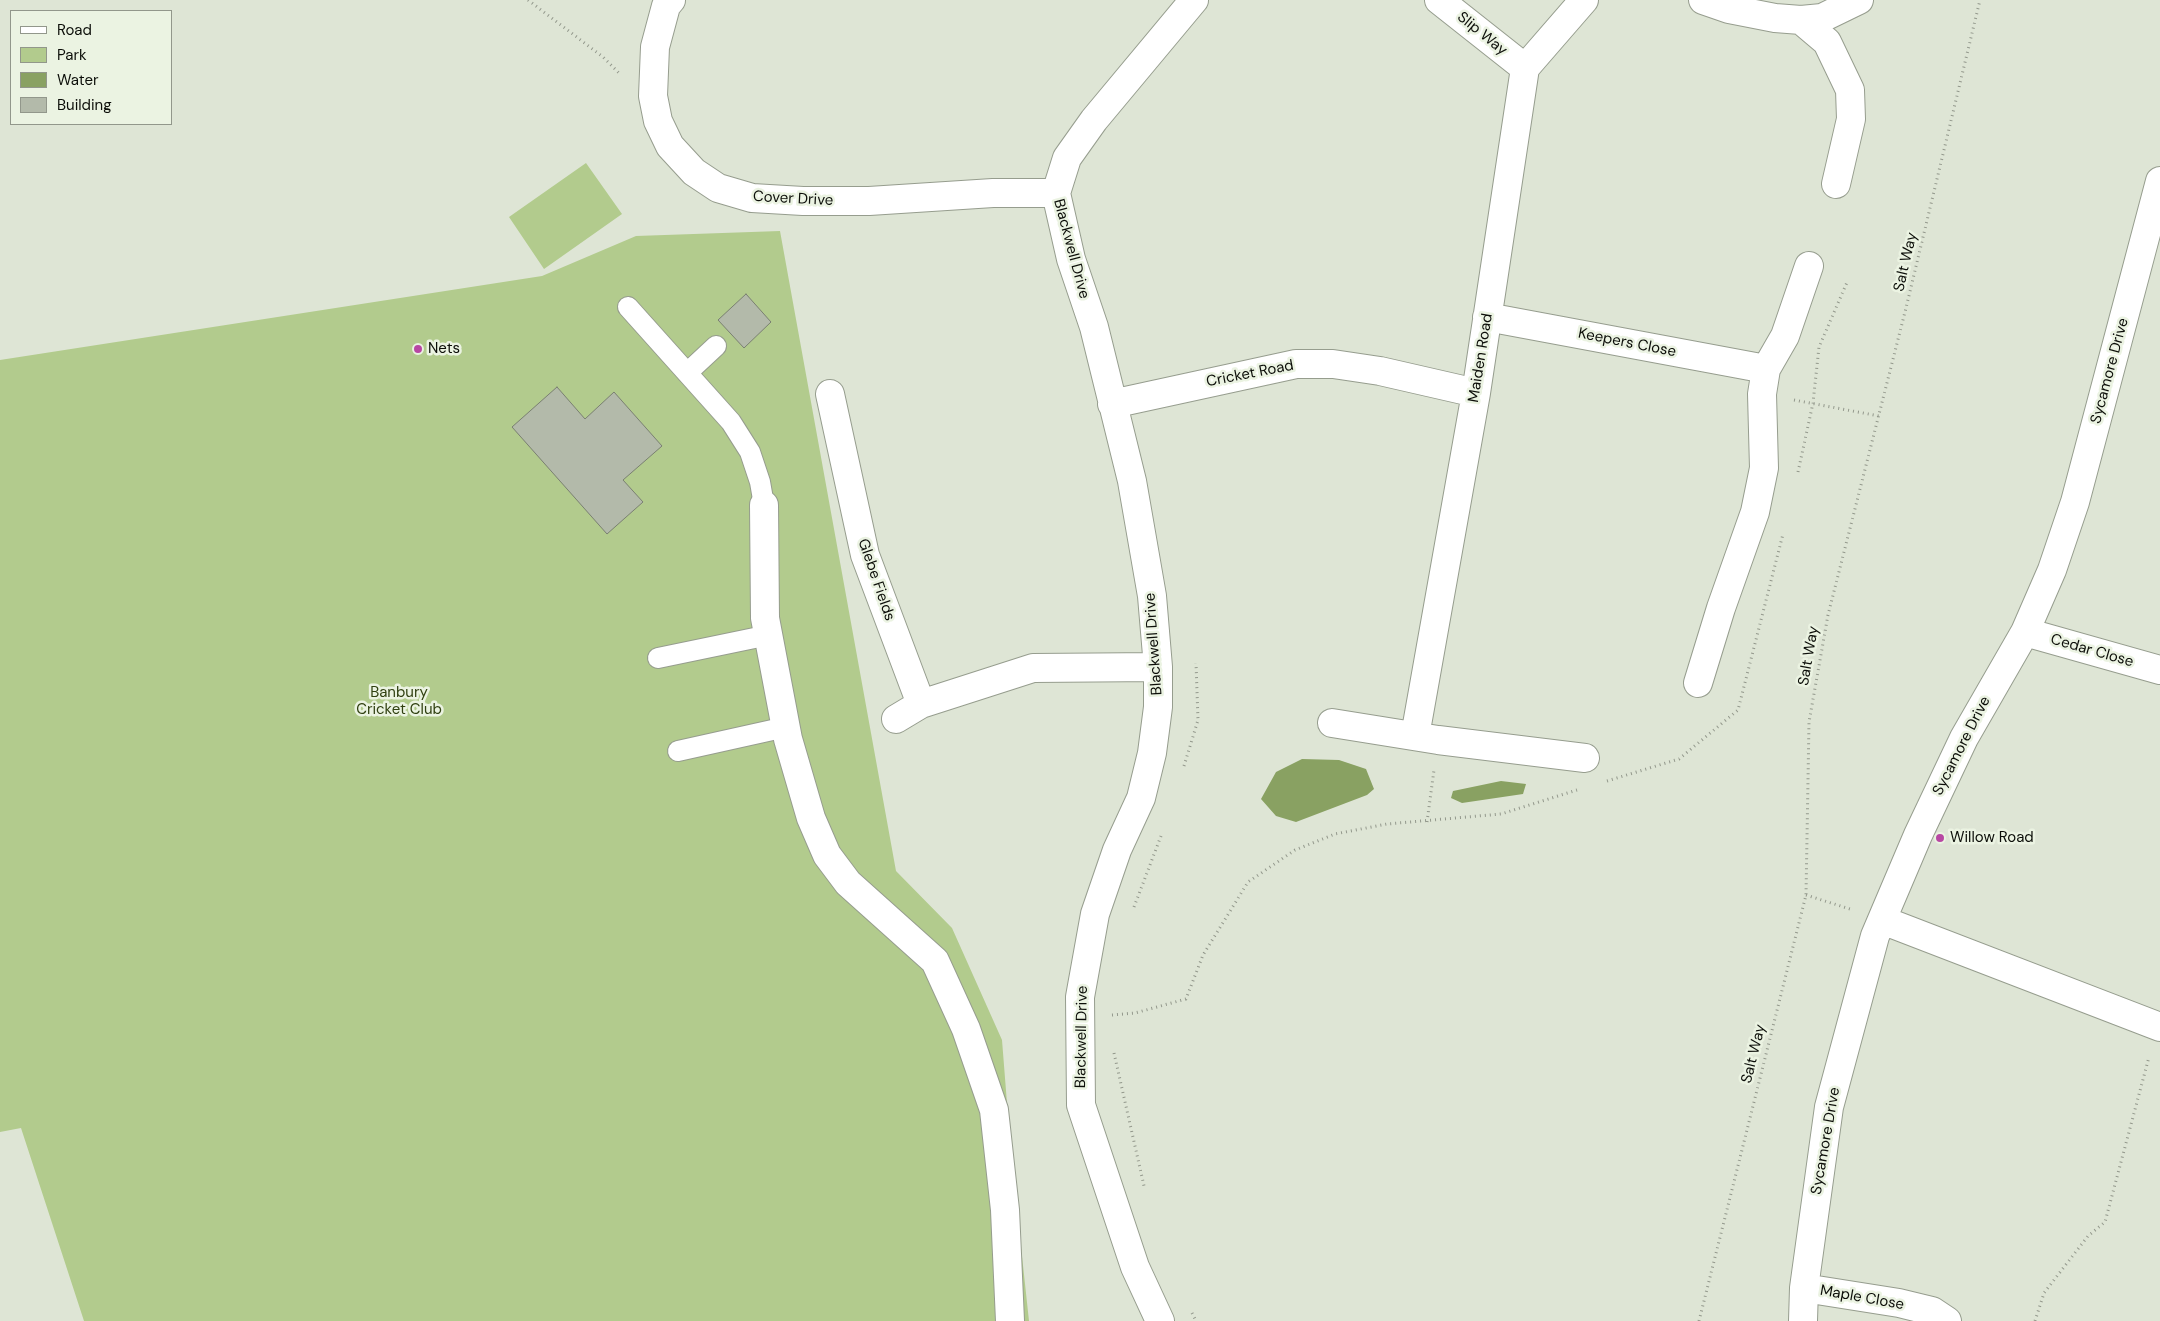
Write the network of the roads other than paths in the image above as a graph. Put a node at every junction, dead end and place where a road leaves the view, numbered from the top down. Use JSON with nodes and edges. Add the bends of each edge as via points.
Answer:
{"nodes":[{"id":1,"x":671,"y":0,"type":"edge"},
{"id":2,"x":1194,"y":0,"type":"edge"},
{"id":3,"x":1439,"y":0,"type":"edge"},
{"id":4,"x":1584,"y":0,"type":"edge"},
{"id":5,"x":1702,"y":0,"type":"edge"},
{"id":6,"x":1859,"y":0,"type":"edge"},
{"id":7,"x":1801,"y":20,"type":"junction"},
{"id":8,"x":1525,"y":68,"type":"junction"},
{"id":9,"x":2160,"y":181,"type":"edge"},
{"id":10,"x":1836,"y":184,"type":"dead end"},
{"id":11,"x":1056,"y":192,"type":"junction"},
{"id":12,"x":1809,"y":266,"type":"dead end"},
{"id":13,"x":628,"y":307,"type":"dead end"},
{"id":14,"x":1487,"y":317,"type":"junction"},
{"id":15,"x":716,"y":346,"type":"dead end"},
{"id":16,"x":687,"y":373,"type":"junction"},
{"id":17,"x":1764,"y":382,"type":"junction"},
{"id":18,"x":1476,"y":393,"type":"junction"},
{"id":19,"x":830,"y":394,"type":"dead end"},
{"id":20,"x":1112,"y":404,"type":"junction"},
{"id":21,"x":764,"y":505,"type":"joint"},
{"id":22,"x":2025,"y":632,"type":"junction"},
{"id":23,"x":769,"y":635,"type":"junction"},
{"id":24,"x":658,"y":658,"type":"dead end"},
{"id":25,"x":1158,"y":667,"type":"junction"},
{"id":26,"x":2160,"y":670,"type":"edge"},
{"id":27,"x":1698,"y":683,"type":"dead end"},
{"id":28,"x":921,"y":704,"type":"junction"},
{"id":29,"x":896,"y":719,"type":"dead end"},
{"id":30,"x":1332,"y":723,"type":"dead end"},
{"id":31,"x":786,"y":727,"type":"junction"},
{"id":32,"x":1427,"y":738,"type":"junction"},
{"id":33,"x":678,"y":751,"type":"dead end"},
{"id":34,"x":1585,"y":758,"type":"dead end"},
{"id":35,"x":1882,"y":920,"type":"junction"},
{"id":36,"x":2159,"y":1027,"type":"edge"},
{"id":37,"x":1804,"y":1288,"type":"junction"},
{"id":38,"x":1010,"y":1321,"type":"edge"},
{"id":39,"x":1160,"y":1321,"type":"edge"},
{"id":40,"x":1802,"y":1321,"type":"edge"},
{"id":41,"x":1947,"y":1321,"type":"edge"}],
"edges":[{"from":1,"to":11,"type":"street","name":"Cover Drive","via":[[666,6],[656,47],[653,96],[656,110],[670,146],[694,172],[718,188],[752,198],[803,201]]},
{"from":2,"to":11,"type":"street","name":"Blackwell Drive","via":[[1072,150]]},
{"from":3,"to":8,"type":"street","name":"Slip Way"},
{"from":4,"to":8,"type":"street"},
{"from":5,"to":7,"type":"street","via":[[1766,17]]},
{"from":6,"to":7,"type":"street","via":[[1822,18]]},
{"from":7,"to":10,"type":"street","via":[[1827,42],[1850,90],[1851,119]]},
{"from":8,"to":14,"type":"street","name":"Maiden Road"},
{"from":9,"to":22,"type":"street","name":"Sycamore Drive","via":[[2076,502]]},
{"from":11,"to":20,"type":"street","name":"Blackwell Drive"},
{"from":12,"to":17,"type":"street","via":[[1785,336]]},
{"from":13,"to":16,"type":"lane"},
{"from":14,"to":17,"type":"street","name":"Keepers Close"},
{"from":14,"to":18,"type":"street","name":"Maiden Road"},
{"from":15,"to":16,"type":"lane"},
{"from":16,"to":21,"type":"lane","via":[[731,422],[750,452]]},
{"from":17,"to":27,"type":"street","via":[[1764,468],[1756,512]]},
{"from":18,"to":20,"type":"street","name":"Cricket Road","via":[[1380,371],[1333,364],[1296,364]]},
{"from":18,"to":32,"type":"street","name":"Maiden Road"},
{"from":19,"to":28,"type":"street","name":"Glebe Fields","via":[[865,555]]},
{"from":20,"to":25,"type":"street","name":"Blackwell Drive","via":[[1132,481],[1150,586]]},
{"from":21,"to":23,"type":"street","via":[[765,618]]},
{"from":22,"to":26,"type":"street","name":"Cedar Close"},
{"from":22,"to":35,"type":"street","name":"Sycamore Drive","via":[[1964,738]]},
{"from":23,"to":24,"type":"lane"},
{"from":23,"to":31,"type":"street"},
{"from":25,"to":28,"type":"street","via":[[1033,668]]},
{"from":25,"to":39,"type":"street","name":"Blackwell Drive","via":[[1158,707],[1152,753],[1141,798],[1117,850],[1096,914],[1080,997],[1081,1105],[1135,1267]]},
{"from":28,"to":29,"type":"street"},
{"from":30,"to":32,"type":"street"},
{"from":31,"to":33,"type":"lane"},
{"from":31,"to":38,"type":"street","via":[[811,818],[827,855],[848,883],[935,961],[966,1029],[994,1110],[1005,1210]]},
{"from":32,"to":34,"type":"street"},
{"from":35,"to":36,"type":"street"},
{"from":35,"to":37,"type":"street","name":"Sycamore Drive","via":[[1829,1107]]},
{"from":37,"to":40,"type":"street","name":"Sycamore Drive"},
{"from":37,"to":41,"type":"street","name":"Maple Close","via":[[1899,1303],[1932,1311]]}]}
